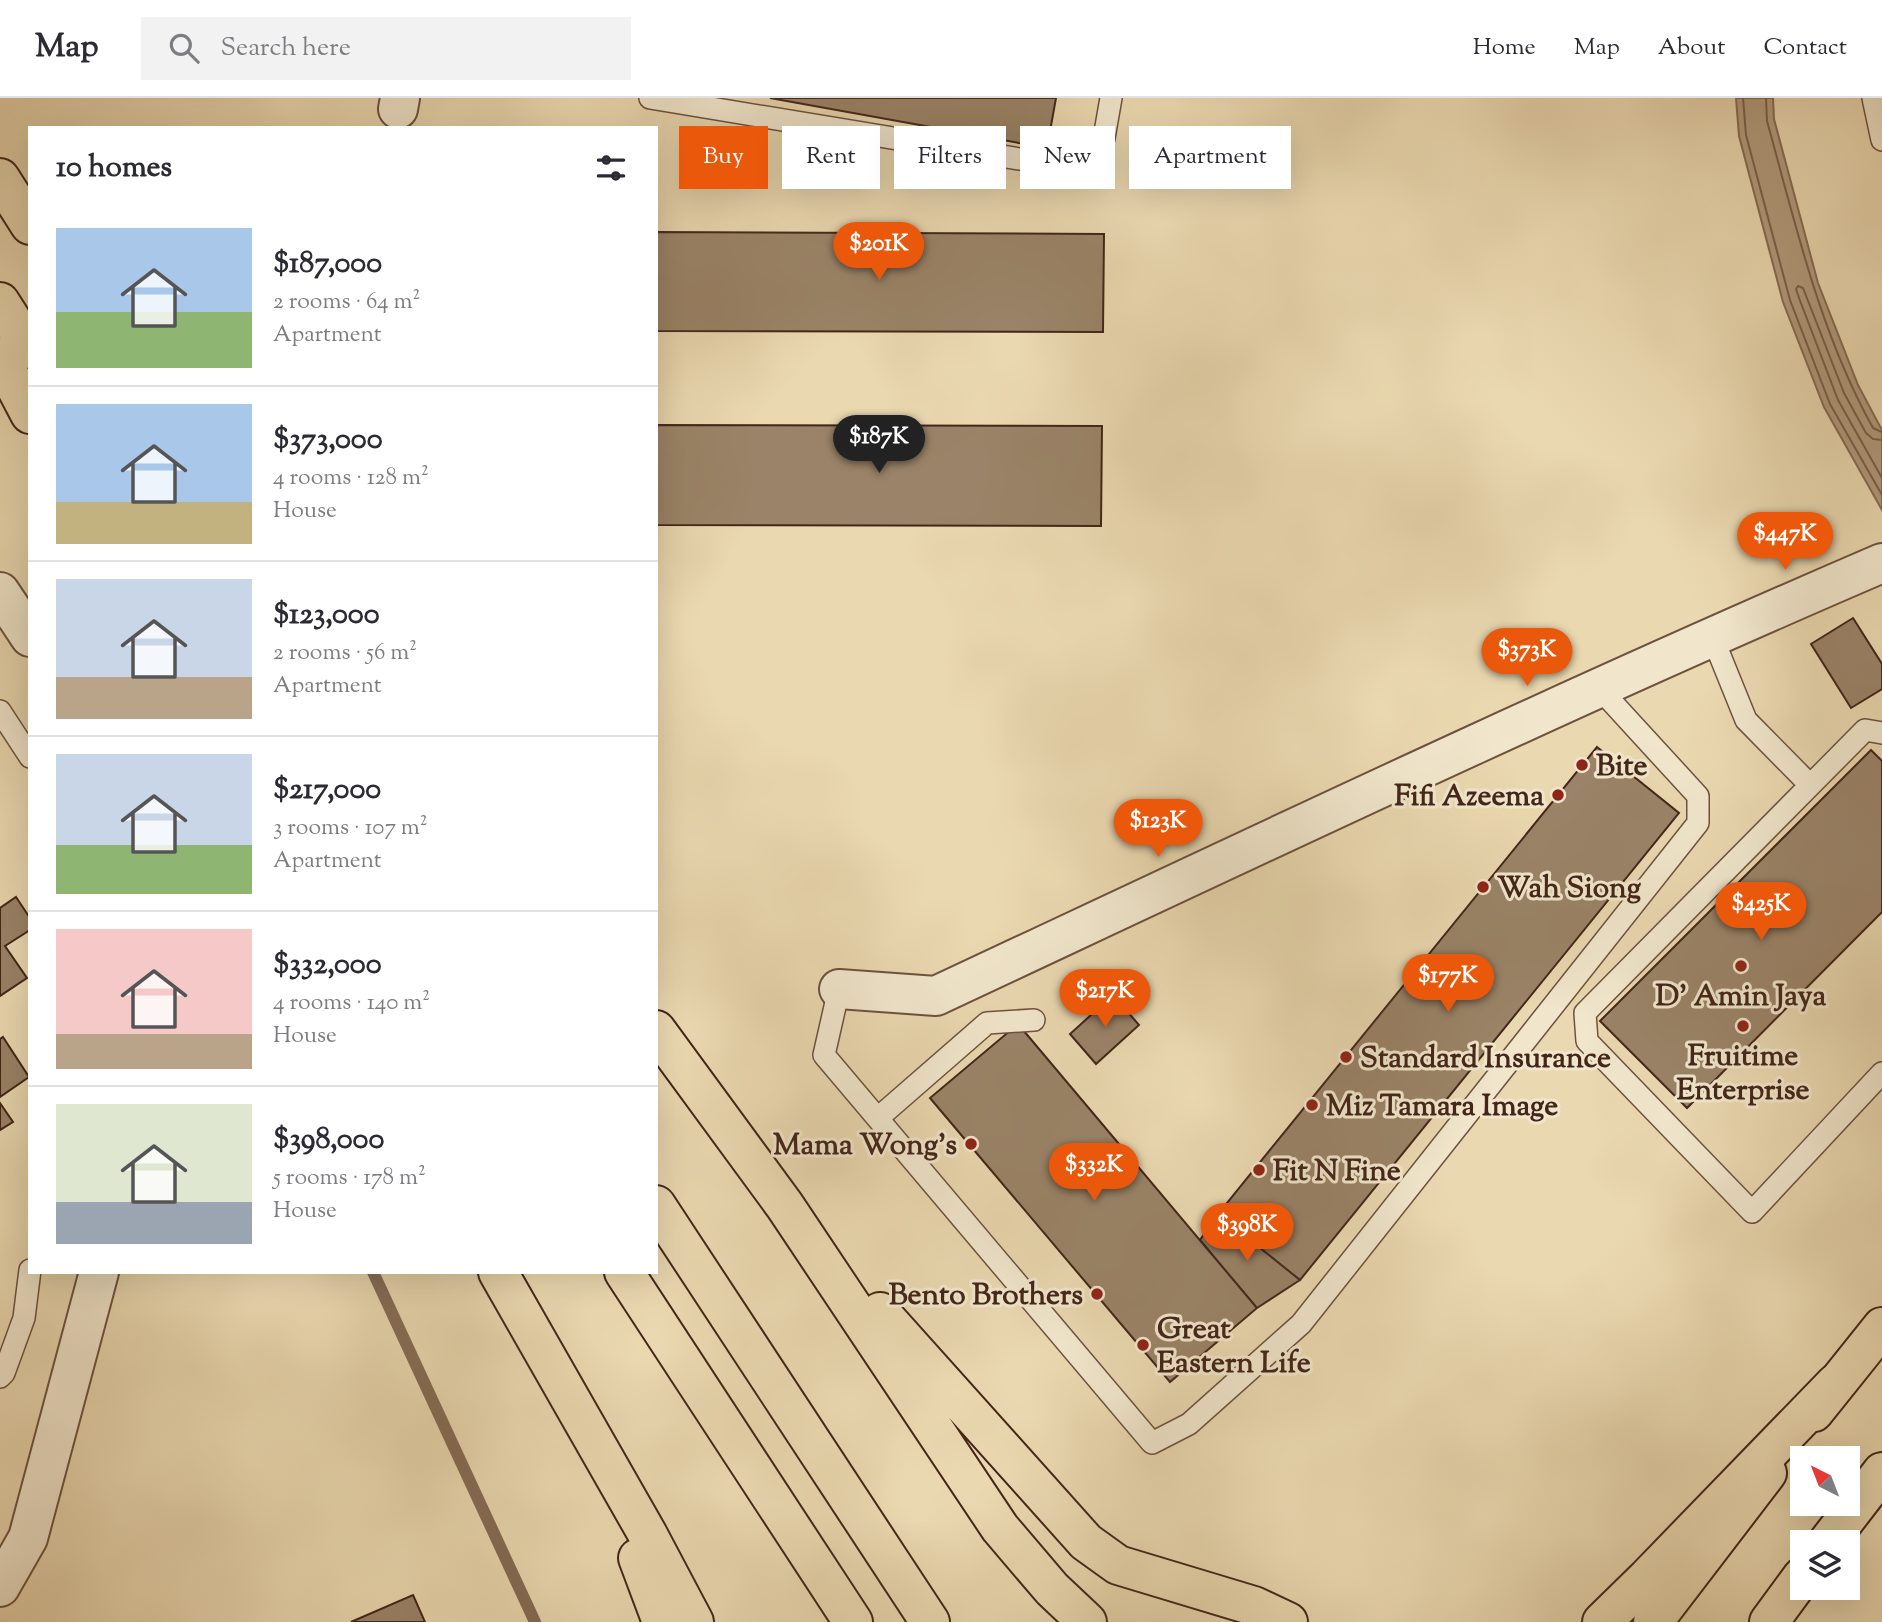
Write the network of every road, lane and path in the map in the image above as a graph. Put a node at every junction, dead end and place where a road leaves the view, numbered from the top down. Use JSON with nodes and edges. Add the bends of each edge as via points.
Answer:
{"nodes":[{"id":1,"x":650,"y":98,"type":"edge"},
{"id":2,"x":1111,"y":98,"type":"edge"},
{"id":3,"x":1872,"y":98,"type":"edge"},
{"id":4,"x":1882,"y":140,"type":"edge"},
{"id":5,"x":0,"y":169,"type":"edge"},
{"id":6,"x":0,"y":178,"type":"edge"},
{"id":7,"x":28,"y":203,"type":"edge"},
{"id":8,"x":28,"y":222,"type":"edge"},
{"id":9,"x":0,"y":302,"type":"edge"},
{"id":10,"x":28,"y":346,"type":"edge"},
{"id":11,"x":0,"y":358,"type":"edge"},
{"id":12,"x":28,"y":410,"type":"edge"},
{"id":13,"x":1882,"y":563,"type":"edge"},
{"id":14,"x":0,"y":592,"type":"edge"},
{"id":15,"x":28,"y":634,"type":"edge"},
{"id":16,"x":1712,"y":636,"type":"junction"},
{"id":17,"x":1599,"y":688,"type":"junction"},
{"id":18,"x":0,"y":711,"type":"edge"},
{"id":19,"x":1882,"y":733,"type":"edge"},
{"id":20,"x":28,"y":754,"type":"edge"},
{"id":21,"x":1810,"y":785,"type":"junction"},
{"id":22,"x":839,"y":989,"type":"joint"},
{"id":23,"x":1034,"y":1020,"type":"dead end"},
{"id":24,"x":658,"y":1033,"type":"edge"},
{"id":25,"x":1882,"y":1073,"type":"edge"},
{"id":26,"x":878,"y":1118,"type":"junction"},
{"id":27,"x":786,"y":1206,"type":"junction"},
{"id":28,"x":658,"y":1208,"type":"edge"},
{"id":29,"x":30,"y":1274,"type":"edge"},
{"id":30,"x":98,"y":1274,"type":"edge"},
{"id":31,"x":499,"y":1274,"type":"edge"},
{"id":32,"x":625,"y":1274,"type":"edge"},
{"id":33,"x":1882,"y":1327,"type":"edge"},
{"id":34,"x":0,"y":1377,"type":"edge"},
{"id":35,"x":1835,"y":1384,"type":"junction"},
{"id":36,"x":599,"y":1450,"type":"junction"},
{"id":37,"x":1882,"y":1472,"type":"edge"},
{"id":38,"x":1837,"y":1530,"type":"edge"},
{"id":39,"x":2,"y":1578,"type":"edge"},
{"id":40,"x":1790,"y":1593,"type":"edge"},
{"id":41,"x":662,"y":1622,"type":"edge"},
{"id":42,"x":694,"y":1622,"type":"edge"},
{"id":43,"x":853,"y":1622,"type":"edge"},
{"id":44,"x":930,"y":1622,"type":"edge"},
{"id":45,"x":1087,"y":1622,"type":"edge"},
{"id":46,"x":1288,"y":1622,"type":"edge"},
{"id":47,"x":1602,"y":1622,"type":"edge"},
{"id":48,"x":1653,"y":1622,"type":"edge"},
{"id":49,"x":1769,"y":1622,"type":"edge"}],
"edges":[{"from":1,"to":2,"type":"lane","via":[[1062,166],[1104,138]]},
{"from":3,"to":4,"type":"lane"},
{"from":5,"to":7,"type":"main road"},
{"from":6,"to":8,"type":"main road"},
{"from":9,"to":10,"type":"main road"},
{"from":11,"to":12,"type":"main road"},
{"from":13,"to":16,"type":"street"},
{"from":14,"to":15,"type":"street"},
{"from":16,"to":17,"type":"street"},
{"from":16,"to":21,"type":"lane","via":[[1746,720]]},
{"from":17,"to":22,"type":"street","via":[[936,996]]},
{"from":17,"to":26,"type":"lane","via":[[1698,796],[1698,823],[1301,1324],[1189,1424],[1152,1443]]},
{"from":18,"to":20,"type":"lane"},
{"from":19,"to":21,"type":"lane","via":[[1865,730]]},
{"from":21,"to":25,"type":"lane","via":[[1585,1013],[1587,1041],[1752,1212]]},
{"from":22,"to":26,"type":"lane","via":[[824,1055]]},
{"from":23,"to":26,"type":"lane","via":[[987,1023]]},
{"from":24,"to":27,"type":"main road"},
{"from":27,"to":45,"type":"main road","via":[[1000,1528],[1052,1590]]},
{"from":27,"to":46,"type":"main road","via":[[1086,1542],[1118,1565],[1254,1606]]},
{"from":28,"to":44,"type":"main road"},
{"from":29,"to":34,"type":"lane","via":[[24,1318]]},
{"from":30,"to":39,"type":"street","via":[[28,1538]]},
{"from":31,"to":36,"type":"main road"},
{"from":32,"to":43,"type":"main road"},
{"from":33,"to":35,"type":"main road"},
{"from":35,"to":47,"type":"main road"},
{"from":35,"to":48,"type":"main road"},
{"from":36,"to":41,"type":"main road"},
{"from":36,"to":42,"type":"main road"},
{"from":37,"to":38,"type":"main road"},
{"from":40,"to":49,"type":"main road"}]}
